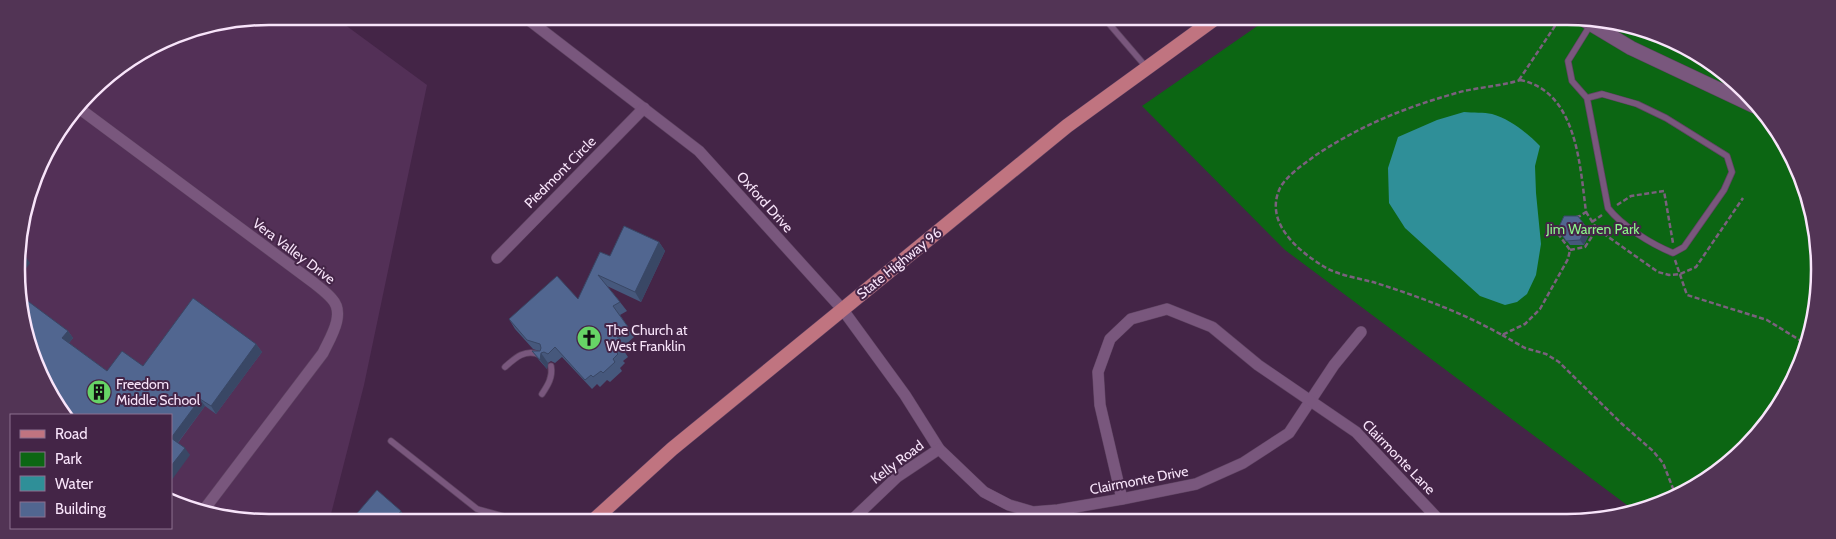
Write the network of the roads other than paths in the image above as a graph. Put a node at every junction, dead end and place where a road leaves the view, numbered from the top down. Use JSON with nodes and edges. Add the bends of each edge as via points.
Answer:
{"nodes":[{"id":1,"x":535,"y":25,"type":"edge"},
{"id":2,"x":1110,"y":25,"type":"edge"},
{"id":3,"x":1206,"y":25,"type":"edge"},
{"id":4,"x":1586,"y":26,"type":"edge"},
{"id":5,"x":1595,"y":27,"type":"edge"},
{"id":6,"x":1147,"y":68,"type":"junction"},
{"id":7,"x":1587,"y":98,"type":"junction"},
{"id":8,"x":1743,"y":101,"type":"edge"},
{"id":9,"x":644,"y":108,"type":"junction"},
{"id":10,"x":83,"y":111,"type":"edge"},
{"id":11,"x":497,"y":258,"type":"dead end"},
{"id":12,"x":843,"y":310,"type":"junction"},
{"id":13,"x":1360,"y":332,"type":"dead end"},
{"id":14,"x":543,"y":357,"type":"edge"},
{"id":15,"x":551,"y":366,"type":"edge"},
{"id":16,"x":505,"y":367,"type":"dead end"},
{"id":17,"x":542,"y":394,"type":"dead end"},
{"id":18,"x":1311,"y":400,"type":"junction"},
{"id":19,"x":391,"y":441,"type":"dead end"},
{"id":20,"x":939,"y":449,"type":"junction"},
{"id":21,"x":1122,"y":499,"type":"junction"},
{"id":22,"x":207,"y":506,"type":"edge"},
{"id":23,"x":497,"y":514,"type":"edge"},
{"id":24,"x":600,"y":514,"type":"edge"},
{"id":25,"x":857,"y":514,"type":"edge"},
{"id":26,"x":1433,"y":514,"type":"edge"}],
"edges":[{"from":1,"to":9,"type":"street","name":"Oxford Drive"},
{"from":2,"to":6,"type":"lane"},
{"from":3,"to":6,"type":"main road","name":"State Highway 96"},
{"from":4,"to":7,"type":"lane","via":[[1568,62],[1572,81]]},
{"from":5,"to":8,"type":"street","via":[[1631,48]]},
{"from":6,"to":12,"type":"main road","name":"State Highway 96","via":[[1067,126]]},
{"from":7,"to":7,"type":"lane","via":[[1602,94],[1637,104],[1727,156],[1732,172],[1724,190],[1684,247],[1673,253],[1662,248],[1616,218],[1610,210]]},
{"from":9,"to":11,"type":"street","name":"Piedmont Circle"},
{"from":9,"to":12,"type":"street","name":"Oxford Drive","via":[[698,152]]},
{"from":10,"to":22,"type":"street","name":"Vera Valley Drive","via":[[334,300],[338,314],[322,353]]},
{"from":12,"to":20,"type":"street","name":"Oxford Drive","via":[[905,395]]},
{"from":12,"to":24,"type":"main road","name":"State Highway 96","via":[[672,449]]},
{"from":13,"to":18,"type":"street","name":"Clairmonte Drive"},
{"from":14,"to":16,"type":"lane","via":[[524,353]]},
{"from":15,"to":17,"type":"lane","via":[[549,383]]},
{"from":18,"to":21,"type":"street","name":"Clairmonte Drive","via":[[1289,433],[1243,463],[1196,484]]},
{"from":18,"to":21,"type":"street","name":"Clairmonte Lane","via":[[1258,366],[1212,327],[1167,309],[1131,319],[1110,339],[1098,372],[1100,405]]},
{"from":18,"to":26,"type":"street","name":"Clairmonte Lane","via":[[1356,432]]},
{"from":19,"to":23,"type":"lane","via":[[476,509]]},
{"from":20,"to":21,"type":"street","name":"Clairmonte Drive","via":[[984,492],[1009,505],[1033,512]]},
{"from":20,"to":25,"type":"street","name":"Kelly Road","via":[[898,476]]}]}
